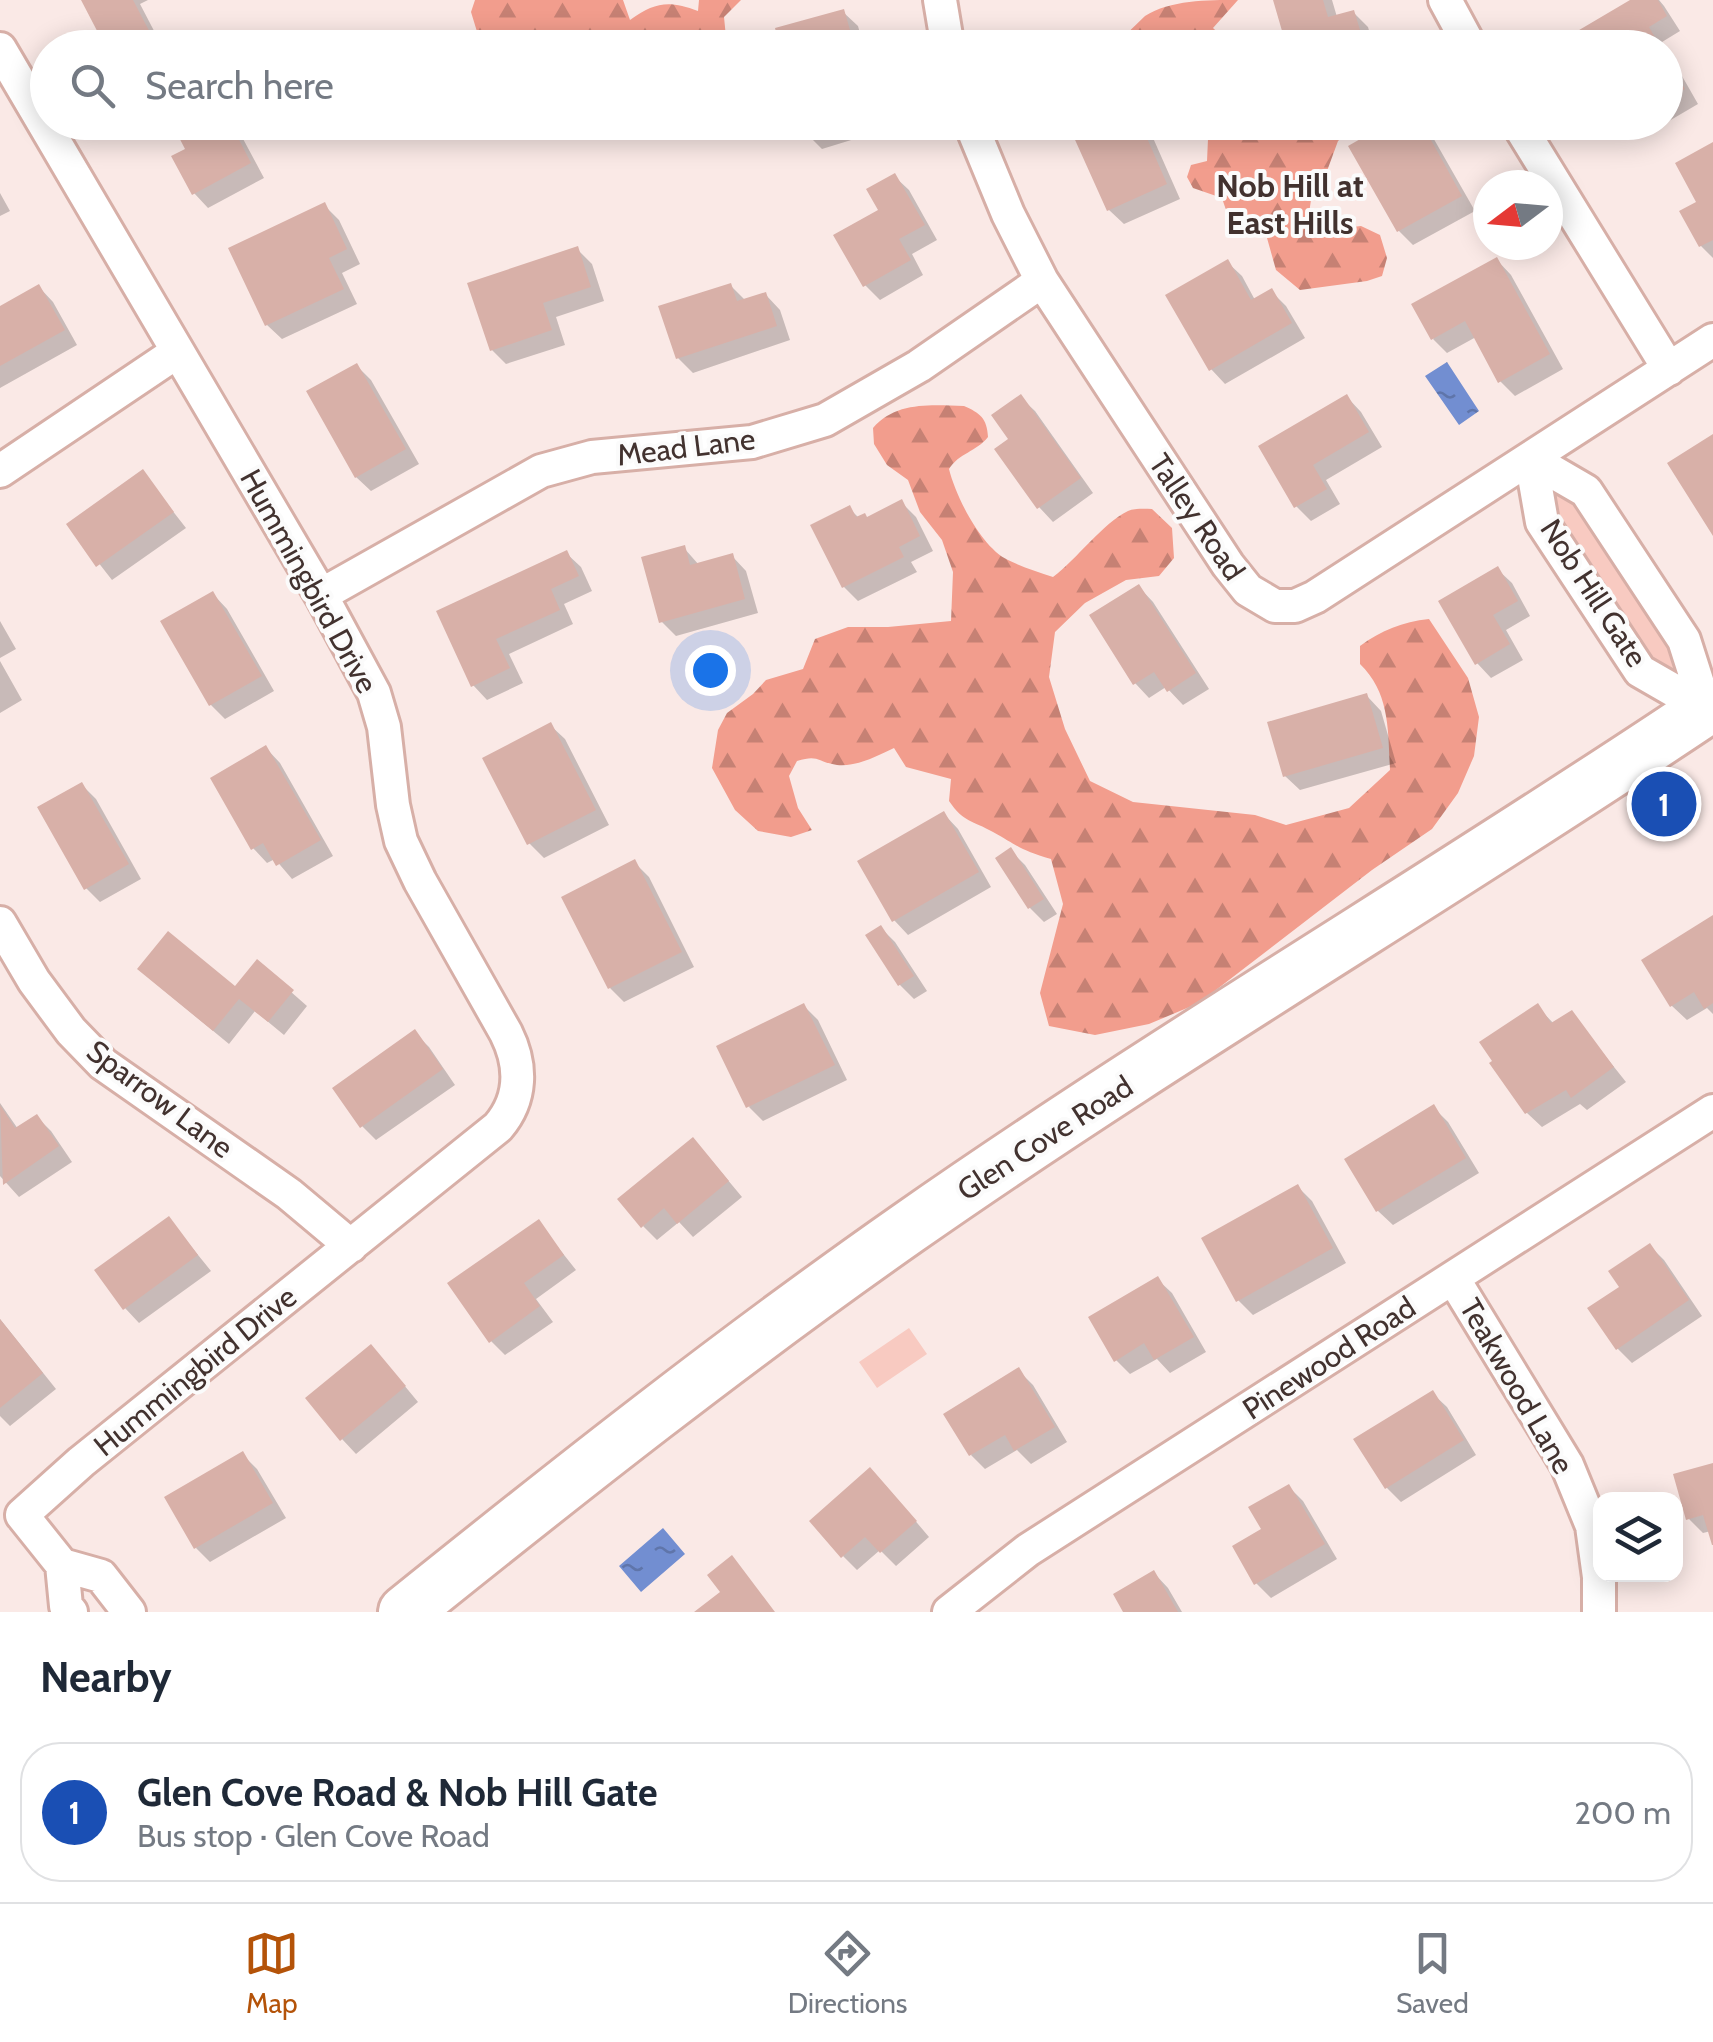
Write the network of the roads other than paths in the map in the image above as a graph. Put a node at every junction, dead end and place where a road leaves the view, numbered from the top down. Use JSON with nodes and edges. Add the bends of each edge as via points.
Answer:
{"nodes":[{"id":1,"x":940,"y":0,"type":"edge"},
{"id":2,"x":1445,"y":0,"type":"edge"},
{"id":3,"x":945,"y":30,"type":"edge"},
{"id":4,"x":1461,"y":30,"type":"edge"},
{"id":5,"x":0,"y":49,"type":"edge"},
{"id":6,"x":30,"y":100,"type":"edge"},
{"id":7,"x":53,"y":140,"type":"edge"},
{"id":8,"x":977,"y":140,"type":"edge"},
{"id":9,"x":1528,"y":140,"type":"edge"},
{"id":10,"x":1042,"y":281,"type":"junction"},
{"id":11,"x":1713,"y":340,"type":"edge"},
{"id":12,"x":177,"y":352,"type":"junction"},
{"id":13,"x":1668,"y":369,"type":"junction"},
{"id":14,"x":1531,"y":459,"type":"junction"},
{"id":15,"x":0,"y":471,"type":"edge"},
{"id":16,"x":321,"y":595,"type":"junction"},
{"id":17,"x":1709,"y":707,"type":"edge"},
{"id":18,"x":0,"y":923,"type":"edge"},
{"id":19,"x":1713,"y":1111,"type":"edge"},
{"id":20,"x":351,"y":1246,"type":"junction"},
{"id":21,"x":1454,"y":1278,"type":"junction"},
{"id":22,"x":11,"y":1514,"type":"edge"},
{"id":23,"x":62,"y":1565,"type":"junction"},
{"id":24,"x":70,"y":1612,"type":"edge"},
{"id":25,"x":129,"y":1612,"type":"edge"},
{"id":26,"x":405,"y":1612,"type":"edge"},
{"id":27,"x":950,"y":1612,"type":"edge"},
{"id":28,"x":1599,"y":1612,"type":"edge"}],
"edges":[{"from":1,"to":3,"type":"street"},
{"from":2,"to":4,"type":"street"},
{"from":5,"to":6,"type":"street","name":"Hummingbird Drive"},
{"from":7,"to":12,"type":"street","name":"Hummingbird Drive"},
{"from":8,"to":10,"type":"street","name":"Talley Road"},
{"from":9,"to":13,"type":"street"},
{"from":10,"to":14,"type":"street","name":"Talley Road","via":[[1210,540],[1248,590],[1275,606],[1315,597]]},
{"from":10,"to":16,"type":"street","name":"Mead Lane","via":[[919,366],[825,420],[752,442],[592,457],[541,472]]},
{"from":11,"to":13,"type":"street","name":"Talley Road"},
{"from":12,"to":15,"type":"street"},
{"from":12,"to":16,"type":"street","name":"Hummingbird Drive"},
{"from":13,"to":14,"type":"street","name":"Talley Road"},
{"from":14,"to":17,"type":"street","name":"Nob Hill Gate","via":[[1586,491],[1684,640]]},
{"from":14,"to":17,"type":"street","name":"Nob Hill Gate","via":[[1542,522],[1640,671]]},
{"from":16,"to":20,"type":"street","name":"Hummingbird Drive","via":[[380,710],[402,841],[506,1033],[518,1071],[512,1103],[498,1127]]},
{"from":17,"to":26,"type":"main road","name":"Glen Cove Road","via":[[908,1228],[611,1447]]},
{"from":18,"to":20,"type":"street","name":"Sparrow Lane","via":[[34,981],[102,1064]]},
{"from":19,"to":21,"type":"street","name":"Pinewood Road"},
{"from":20,"to":22,"type":"street","name":"Hummingbird Drive"},
{"from":21,"to":27,"type":"street","name":"Pinewood Road","via":[[1028,1550]]},
{"from":21,"to":28,"type":"street","name":"Teakwood Lane","via":[[1567,1466],[1592,1526]]},
{"from":22,"to":23,"type":"street"},
{"from":23,"to":24,"type":"street"},
{"from":23,"to":25,"type":"street","via":[[102,1576]]}]}
